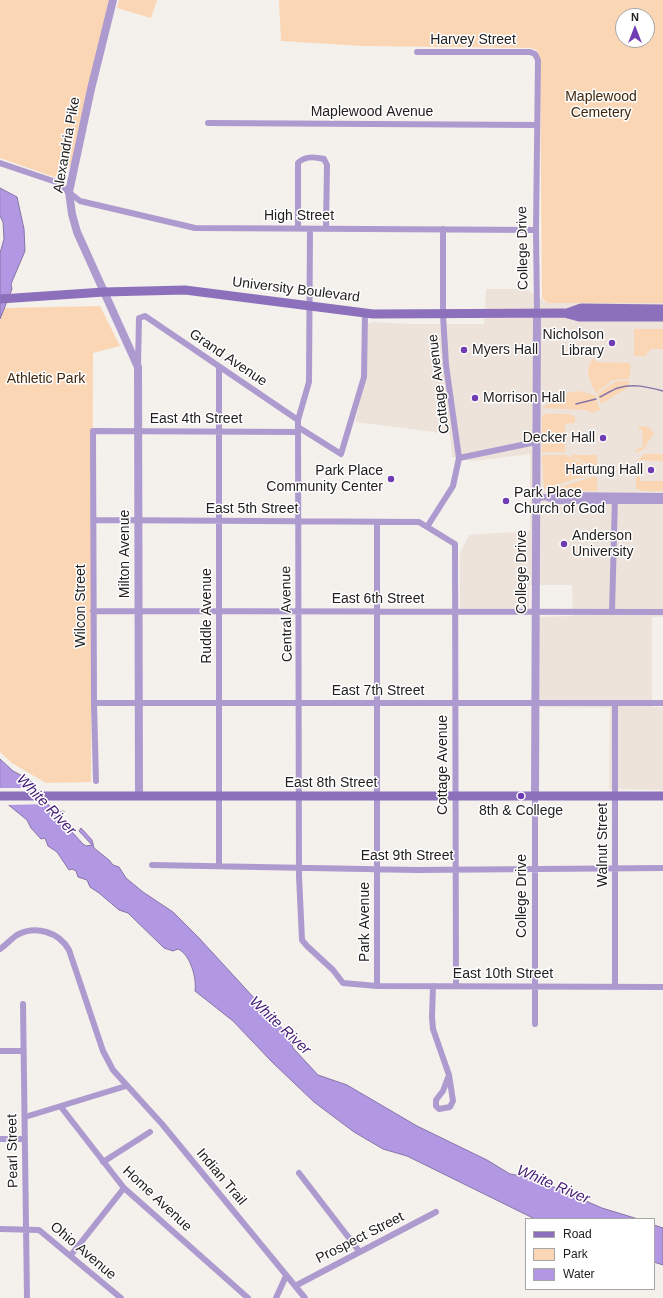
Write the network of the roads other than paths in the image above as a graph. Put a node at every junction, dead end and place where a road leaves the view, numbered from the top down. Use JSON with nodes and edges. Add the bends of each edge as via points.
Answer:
{"nodes":[{"id":1,"x":113,"y":0,"type":"edge"},
{"id":2,"x":416,"y":52,"type":"dead end"},
{"id":3,"x":530,"y":52,"type":"joint"},
{"id":4,"x":208,"y":123,"type":"dead end"},
{"id":5,"x":536,"y":125,"type":"junction"},
{"id":6,"x":0,"y":163,"type":"edge"},
{"id":7,"x":69,"y":192,"type":"junction"},
{"id":8,"x":298,"y":228,"type":"junction"},
{"id":9,"x":310,"y":228,"type":"junction"},
{"id":10,"x":326,"y":229,"type":"junction"},
{"id":11,"x":443,"y":229,"type":"junction"},
{"id":12,"x":536,"y":230,"type":"junction"},
{"id":13,"x":104,"y":292,"type":"junction"},
{"id":14,"x":0,"y":299,"type":"edge"},
{"id":15,"x":309,"y":306,"type":"junction"},
{"id":16,"x":663,"y":309,"type":"edge"},
{"id":17,"x":365,"y":313,"type":"junction"},
{"id":18,"x":537,"y":313,"type":"junction"},
{"id":19,"x":600,"y":313,"type":"junction"},
{"id":20,"x":443,"y":315,"type":"junction"},
{"id":21,"x":144,"y":316,"type":"joint"},
{"id":22,"x":663,"y":317,"type":"edge"},
{"id":23,"x":138,"y":367,"type":"junction"},
{"id":24,"x":219,"y":367,"type":"junction"},
{"id":25,"x":298,"y":420,"type":"junction"},
{"id":26,"x":298,"y":429,"type":"junction"},
{"id":27,"x":93,"y":431,"type":"joint"},
{"id":28,"x":138,"y":431,"type":"junction"},
{"id":29,"x":219,"y":431,"type":"junction"},
{"id":30,"x":536,"y":442,"type":"junction"},
{"id":31,"x":459,"y":458,"type":"junction"},
{"id":32,"x":663,"y":496,"type":"edge"},
{"id":33,"x":615,"y":498,"type":"junction"},
{"id":34,"x":535,"y":499,"type":"junction"},
{"id":35,"x":663,"y":502,"type":"edge"},
{"id":36,"x":93,"y":520,"type":"junction"},
{"id":37,"x":138,"y":521,"type":"junction"},
{"id":38,"x":219,"y":521,"type":"junction"},
{"id":39,"x":298,"y":521,"type":"junction"},
{"id":40,"x":377,"y":522,"type":"junction"},
{"id":41,"x":426,"y":527,"type":"junction"},
{"id":42,"x":455,"y":544,"type":"joint"},
{"id":43,"x":94,"y":611,"type":"junction"},
{"id":44,"x":138,"y":611,"type":"junction"},
{"id":45,"x":219,"y":611,"type":"junction"},
{"id":46,"x":299,"y":611,"type":"junction"},
{"id":47,"x":376,"y":612,"type":"junction"},
{"id":48,"x":455,"y":612,"type":"junction"},
{"id":49,"x":535,"y":612,"type":"junction"},
{"id":50,"x":612,"y":612,"type":"junction"},
{"id":51,"x":663,"y":612,"type":"edge"},
{"id":52,"x":94,"y":704,"type":"junction"},
{"id":53,"x":138,"y":704,"type":"junction"},
{"id":54,"x":219,"y":704,"type":"junction"},
{"id":55,"x":299,"y":704,"type":"junction"},
{"id":56,"x":377,"y":704,"type":"junction"},
{"id":57,"x":455,"y":704,"type":"junction"},
{"id":58,"x":535,"y":704,"type":"junction"},
{"id":59,"x":615,"y":704,"type":"junction"},
{"id":60,"x":663,"y":704,"type":"edge"},
{"id":61,"x":96,"y":782,"type":"dead end"},
{"id":62,"x":0,"y":796,"type":"edge"},
{"id":63,"x":139,"y":796,"type":"junction"},
{"id":64,"x":456,"y":796,"type":"junction"},
{"id":65,"x":535,"y":796,"type":"junction"},
{"id":66,"x":615,"y":796,"type":"junction"},
{"id":67,"x":663,"y":796,"type":"edge"},
{"id":68,"x":219,"y":797,"type":"junction"},
{"id":69,"x":299,"y":797,"type":"junction"},
{"id":70,"x":377,"y":797,"type":"junction"},
{"id":71,"x":152,"y":865,"type":"dead end"},
{"id":72,"x":219,"y":866,"type":"junction"},
{"id":73,"x":299,"y":868,"type":"junction"},
{"id":74,"x":377,"y":868,"type":"junction"},
{"id":75,"x":456,"y":868,"type":"junction"},
{"id":76,"x":535,"y":868,"type":"junction"},
{"id":77,"x":663,"y":868,"type":"edge"},
{"id":78,"x":616,"y":869,"type":"junction"},
{"id":79,"x":0,"y":949,"type":"edge"},
{"id":80,"x":343,"y":983,"type":"joint"},
{"id":81,"x":377,"y":986,"type":"junction"},
{"id":82,"x":433,"y":986,"type":"junction"},
{"id":83,"x":456,"y":986,"type":"junction"},
{"id":84,"x":535,"y":986,"type":"junction"},
{"id":85,"x":615,"y":986,"type":"junction"},
{"id":86,"x":663,"y":986,"type":"edge"},
{"id":87,"x":23,"y":1004,"type":"dead end"},
{"id":88,"x":535,"y":1024,"type":"dead end"},
{"id":89,"x":0,"y":1051,"type":"edge"},
{"id":90,"x":24,"y":1051,"type":"junction"},
{"id":91,"x":449,"y":1075,"type":"junction"},
{"id":92,"x":126,"y":1086,"type":"junction"},
{"id":93,"x":61,"y":1107,"type":"junction"},
{"id":94,"x":25,"y":1117,"type":"junction"},
{"id":95,"x":150,"y":1132,"type":"dead end"},
{"id":96,"x":0,"y":1139,"type":"edge"},
{"id":97,"x":26,"y":1139,"type":"junction"},
{"id":98,"x":103,"y":1162,"type":"junction"},
{"id":99,"x":299,"y":1173,"type":"dead end"},
{"id":100,"x":124,"y":1188,"type":"junction"},
{"id":101,"x":436,"y":1212,"type":"dead end"},
{"id":102,"x":0,"y":1229,"type":"edge"},
{"id":103,"x":27,"y":1229,"type":"junction"},
{"id":104,"x":359,"y":1251,"type":"junction"},
{"id":105,"x":71,"y":1255,"type":"junction"},
{"id":106,"x":286,"y":1276,"type":"junction"},
{"id":107,"x":295,"y":1286,"type":"junction"},
{"id":108,"x":27,"y":1298,"type":"edge"},
{"id":109,"x":121,"y":1298,"type":"edge"},
{"id":110,"x":248,"y":1298,"type":"edge"},
{"id":111,"x":276,"y":1298,"type":"edge"},
{"id":112,"x":304,"y":1298,"type":"edge"}],
"edges":[{"from":1,"to":7,"type":"street","name":"Alexandria Pike","via":[[90,90]]},
{"from":2,"to":3,"type":"street","name":"Harvey Street"},
{"from":3,"to":5,"type":"street","name":"College Drive","via":[[535,54],[538,60]]},
{"from":4,"to":5,"type":"street","name":"Maplewood Avenue"},
{"from":5,"to":12,"type":"street","name":"College Drive"},
{"from":6,"to":7,"type":"street","name":"High Street","via":[[56,182]]},
{"from":7,"to":8,"type":"street","name":"High Street","via":[[80,201],[195,228]]},
{"from":7,"to":13,"type":"street","name":"Alexandria Pike","via":[[76,232]]},
{"from":8,"to":9,"type":"street","name":"High Street"},
{"from":8,"to":10,"type":"street","via":[[298,163],[306,158],[321,158],[327,165]]},
{"from":9,"to":10,"type":"street","name":"High Street"},
{"from":9,"to":15,"type":"street","name":"Central Avenue"},
{"from":10,"to":11,"type":"street","name":"High Street"},
{"from":11,"to":12,"type":"street","name":"High Street"},
{"from":11,"to":20,"type":"street","name":"Cottage Avenue"},
{"from":12,"to":18,"type":"street","name":"College Drive"},
{"from":13,"to":14,"type":"main road","name":"University Boulevard"},
{"from":13,"to":15,"type":"main road","name":"University Boulevard","via":[[185,290]]},
{"from":13,"to":23,"type":"street","name":"Alexandria Pike"},
{"from":15,"to":17,"type":"main road","name":"University Boulevard"},
{"from":15,"to":25,"type":"street","name":"Central Avenue","via":[[309,382]]},
{"from":16,"to":19,"type":"main road","name":"University Boulevard"},
{"from":17,"to":20,"type":"main road","name":"University Boulevard"},
{"from":17,"to":26,"type":"street","via":[[364,377],[341,454]]},
{"from":18,"to":19,"type":"main road","name":"University Boulevard","via":[[564,313],[581,308]]},
{"from":18,"to":20,"type":"main road","name":"University Boulevard"},
{"from":18,"to":30,"type":"street","name":"College Drive"},
{"from":19,"to":22,"type":"main road","name":"University Boulevard"},
{"from":20,"to":31,"type":"street","name":"Cottage Avenue","via":[[446,365]]},
{"from":21,"to":23,"type":"street","name":"Milton Avenue","via":[[139,318]]},
{"from":21,"to":24,"type":"street","name":"Grand Avenue"},
{"from":23,"to":28,"type":"street","name":"Milton Avenue"},
{"from":24,"to":25,"type":"street","name":"Grand Avenue"},
{"from":24,"to":29,"type":"street","name":"Ruddle Avenue"},
{"from":25,"to":26,"type":"street","name":"Central Avenue"},
{"from":26,"to":29,"type":"street","name":"East 4th Street"},
{"from":26,"to":39,"type":"street","name":"Central Avenue"},
{"from":27,"to":28,"type":"street","name":"East 4th Street"},
{"from":27,"to":36,"type":"street","name":"Wilcon Street"},
{"from":28,"to":29,"type":"street","name":"East 4th Street"},
{"from":28,"to":37,"type":"street","name":"Milton Avenue"},
{"from":29,"to":38,"type":"street","name":"Ruddle Avenue"},
{"from":30,"to":31,"type":"street"},
{"from":30,"to":34,"type":"street","name":"College Drive"},
{"from":31,"to":41,"type":"street","name":"Cottage Avenue","via":[[453,486]]},
{"from":32,"to":33,"type":"street"},
{"from":33,"to":34,"type":"street","via":[[556,495]]},
{"from":33,"to":35,"type":"street"},
{"from":33,"to":50,"type":"street"},
{"from":34,"to":49,"type":"street","name":"College Drive"},
{"from":36,"to":37,"type":"street","name":"East 5th Street"},
{"from":36,"to":43,"type":"street","name":"Wilcon Street"},
{"from":37,"to":38,"type":"street","name":"East 5th Street"},
{"from":37,"to":44,"type":"street","name":"Milton Avenue"},
{"from":38,"to":39,"type":"street","name":"East 5th Street"},
{"from":38,"to":45,"type":"street","name":"Ruddle Avenue"},
{"from":39,"to":40,"type":"street","name":"East 5th Street"},
{"from":39,"to":46,"type":"street","name":"Central Avenue"},
{"from":40,"to":41,"type":"street","name":"East 5th Street","via":[[419,522]]},
{"from":40,"to":47,"type":"street","name":"Park Avenue"},
{"from":41,"to":42,"type":"street","name":"East 5th Street"},
{"from":42,"to":48,"type":"street","name":"Cottage Avenue"},
{"from":43,"to":44,"type":"street","name":"East 6th Street"},
{"from":43,"to":52,"type":"street","name":"Wilcon Street"},
{"from":44,"to":45,"type":"street","name":"East 6th Street"},
{"from":44,"to":53,"type":"street","name":"Milton Avenue"},
{"from":45,"to":46,"type":"street","name":"East 6th Street"},
{"from":45,"to":54,"type":"street","name":"Ruddle Avenue"},
{"from":46,"to":47,"type":"street","name":"East 6th Street"},
{"from":46,"to":55,"type":"street","name":"Central Avenue"},
{"from":47,"to":48,"type":"street","name":"East 6th Street"},
{"from":47,"to":56,"type":"street","name":"Park Avenue"},
{"from":48,"to":49,"type":"street","name":"East 6th Street"},
{"from":48,"to":57,"type":"street","name":"Cottage Avenue"},
{"from":49,"to":50,"type":"street","name":"East 6th Street"},
{"from":49,"to":58,"type":"street","name":"College Drive"},
{"from":50,"to":51,"type":"street","name":"East 6th Street"},
{"from":52,"to":53,"type":"street","name":"East 7th Street"},
{"from":52,"to":61,"type":"street","name":"Wilcon Street"},
{"from":53,"to":54,"type":"street","name":"East 7th Street"},
{"from":53,"to":63,"type":"street","name":"Milton Avenue"},
{"from":54,"to":55,"type":"street","name":"East 7th Street"},
{"from":54,"to":68,"type":"street","name":"Ruddle Avenue"},
{"from":55,"to":56,"type":"street","name":"East 7th Street"},
{"from":55,"to":69,"type":"street","name":"Central Avenue"},
{"from":56,"to":57,"type":"street","name":"East 7th Street"},
{"from":56,"to":70,"type":"street","name":"Park Avenue"},
{"from":57,"to":58,"type":"street","name":"East 7th Street"},
{"from":57,"to":64,"type":"street","name":"Cottage Avenue"},
{"from":58,"to":59,"type":"street","name":"East 7th Street"},
{"from":58,"to":65,"type":"street","name":"College Drive"},
{"from":59,"to":60,"type":"street","name":"East 7th Street"},
{"from":59,"to":66,"type":"street","name":"Walnut Street"},
{"from":62,"to":63,"type":"main road","name":"East 8th Street"},
{"from":63,"to":68,"type":"main road","name":"East 8th Street"},
{"from":64,"to":65,"type":"main road","name":"East 8th Street"},
{"from":64,"to":70,"type":"main road","name":"East 8th Street"},
{"from":64,"to":75,"type":"street","name":"Cottage Avenue"},
{"from":65,"to":66,"type":"main road","name":"East 8th Street"},
{"from":65,"to":76,"type":"street","name":"College Drive"},
{"from":66,"to":67,"type":"main road","name":"East 8th Street"},
{"from":66,"to":78,"type":"street","name":"Walnut Street"},
{"from":68,"to":69,"type":"main road","name":"East 8th Street"},
{"from":68,"to":72,"type":"street","name":"Ruddle Avenue"},
{"from":69,"to":70,"type":"main road","name":"East 8th Street"},
{"from":69,"to":73,"type":"street","name":"Central Avenue"},
{"from":70,"to":74,"type":"street","name":"Park Avenue"},
{"from":71,"to":72,"type":"street","name":"East 9th Street"},
{"from":72,"to":73,"type":"street","name":"East 9th Street"},
{"from":73,"to":74,"type":"street","name":"East 9th Street"},
{"from":73,"to":80,"type":"street","name":"Central Avenue","via":[[302,940]]},
{"from":74,"to":75,"type":"street","name":"East 9th Street"},
{"from":74,"to":81,"type":"street","name":"Park Avenue"},
{"from":75,"to":76,"type":"street","name":"East 9th Street"},
{"from":75,"to":83,"type":"street","name":"Cottage Avenue"},
{"from":76,"to":78,"type":"street","name":"East 9th Street"},
{"from":76,"to":84,"type":"street","name":"College Drive"},
{"from":77,"to":78,"type":"street","name":"East 9th Street"},
{"from":78,"to":85,"type":"street","name":"Walnut Street"},
{"from":79,"to":92,"type":"street","name":"Indian Trail","via":[[18,935],[30,931],[49,933],[64,943],[69,950],[103,1051],[113,1070]]},
{"from":80,"to":81,"type":"street","name":"East 10th Street"},
{"from":81,"to":82,"type":"street","name":"East 10th Street"},
{"from":82,"to":83,"type":"street","name":"East 10th Street"},
{"from":82,"to":91,"type":"street","via":[[433,1029]]},
{"from":83,"to":84,"type":"street","name":"East 10th Street"},
{"from":84,"to":85,"type":"street","name":"East 10th Street"},
{"from":84,"to":88,"type":"street","name":"College Drive"},
{"from":85,"to":86,"type":"street","name":"East 10th Street"},
{"from":87,"to":90,"type":"street","name":"Pearl Street"},
{"from":89,"to":90,"type":"street"},
{"from":90,"to":94,"type":"street","name":"Pearl Street"},
{"from":91,"to":91,"type":"street","via":[[443,1091],[436,1100],[439,1109],[450,1107],[453,1101]]},
{"from":92,"to":93,"type":"street"},
{"from":92,"to":106,"type":"street","name":"Indian Trail","via":[[162,1124]]},
{"from":93,"to":94,"type":"street"},
{"from":93,"to":98,"type":"street","name":"Home Avenue"},
{"from":94,"to":97,"type":"street","name":"Pearl Street"},
{"from":95,"to":98,"type":"street"},
{"from":96,"to":97,"type":"street"},
{"from":97,"to":103,"type":"street","name":"Pearl Street"},
{"from":98,"to":100,"type":"street","name":"Home Avenue"},
{"from":99,"to":104,"type":"street"},
{"from":100,"to":105,"type":"street"},
{"from":100,"to":110,"type":"street","name":"Home Avenue"},
{"from":101,"to":104,"type":"street","name":"Prospect Street"},
{"from":102,"to":103,"type":"street","name":"Ohio Avenue"},
{"from":103,"to":105,"type":"street","name":"Ohio Avenue","via":[[38,1230]]},
{"from":103,"to":108,"type":"street","name":"Pearl Street"},
{"from":104,"to":107,"type":"street","name":"Prospect Street"},
{"from":105,"to":109,"type":"street","name":"Ohio Avenue"},
{"from":106,"to":107,"type":"street","name":"Indian Trail"},
{"from":106,"to":111,"type":"street"},
{"from":107,"to":112,"type":"street","name":"Indian Trail"}]}
